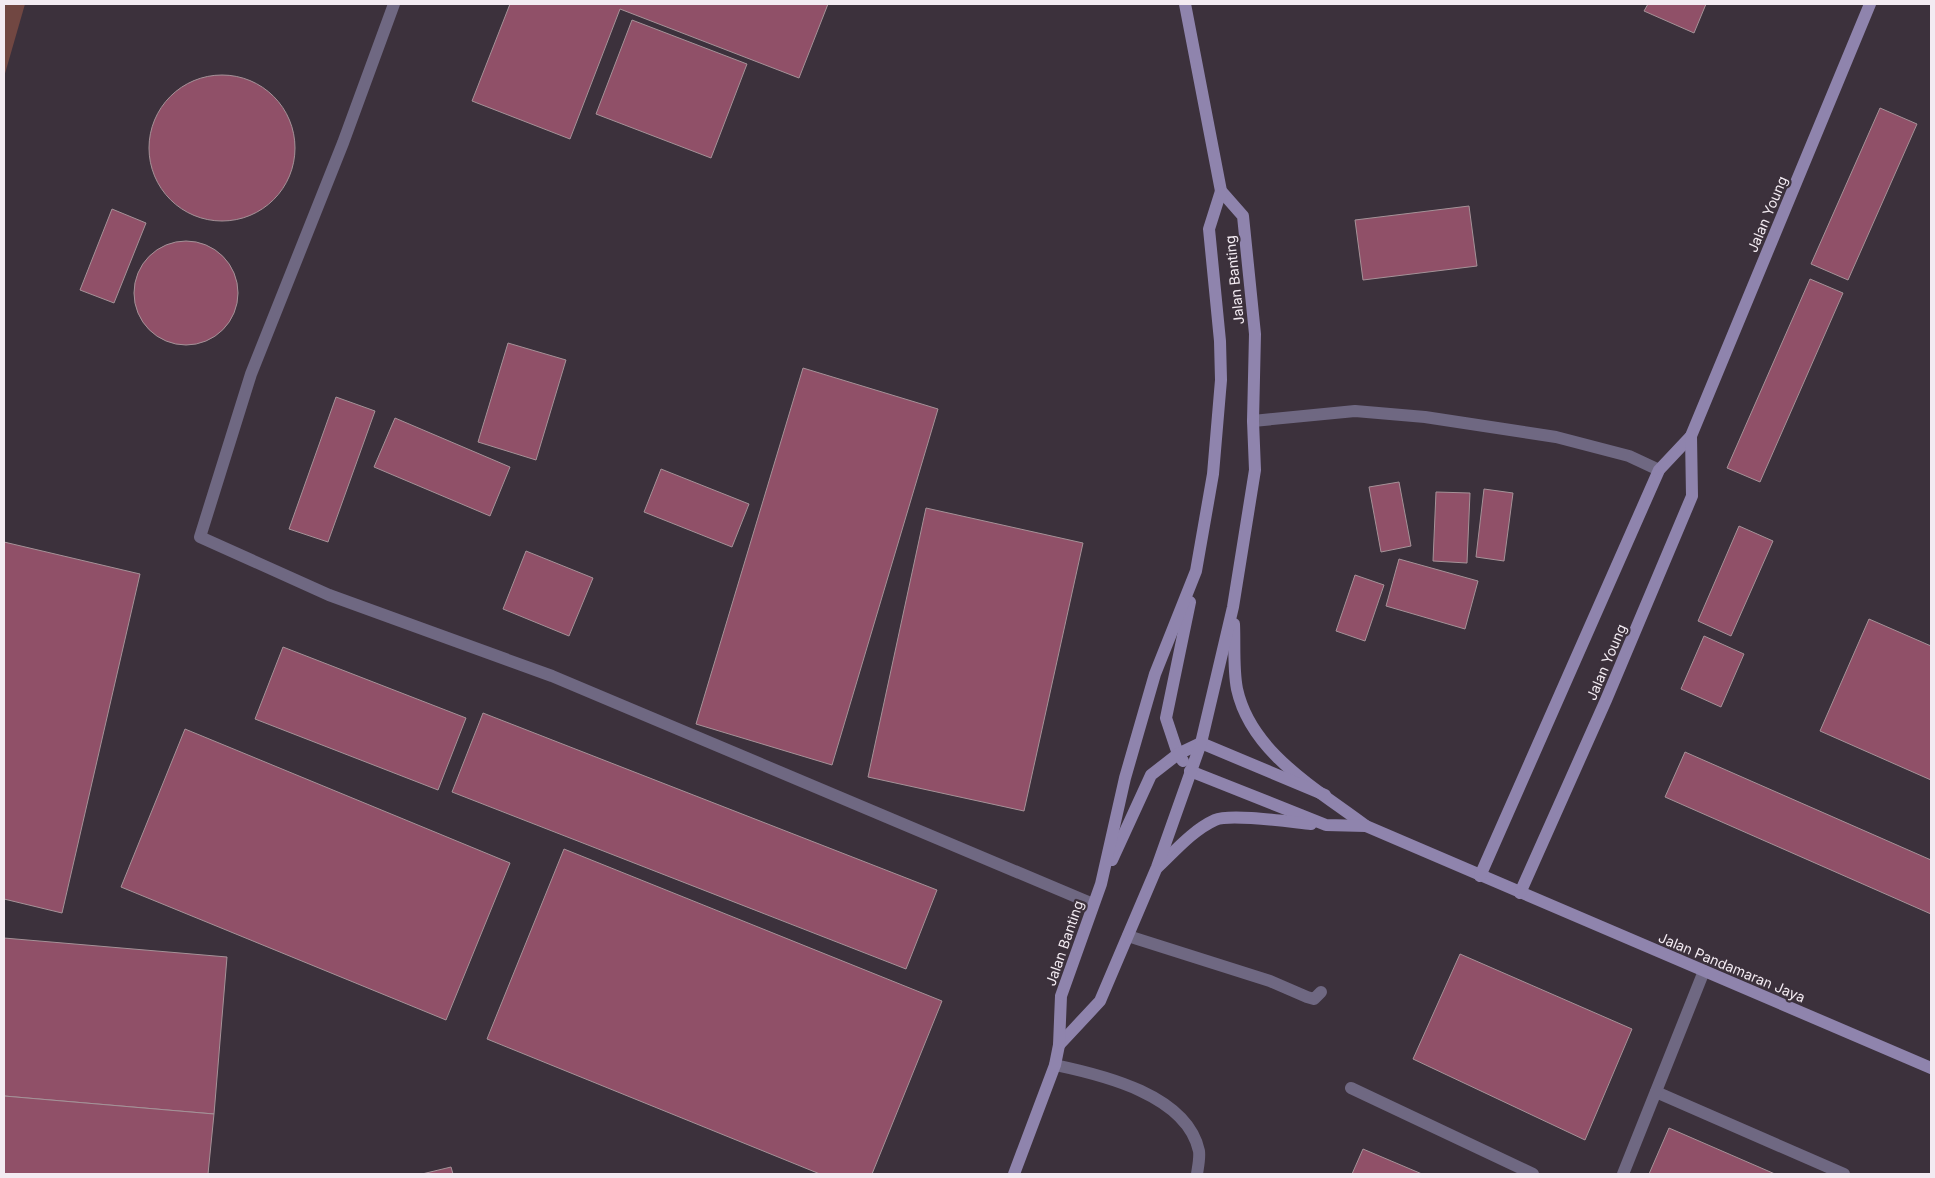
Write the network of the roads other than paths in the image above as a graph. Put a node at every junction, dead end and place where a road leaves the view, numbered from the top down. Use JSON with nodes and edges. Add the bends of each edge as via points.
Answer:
{"nodes":[{"id":1,"x":394,"y":4,"type":"edge"},
{"id":2,"x":1184,"y":4,"type":"edge"},
{"id":3,"x":1870,"y":4,"type":"edge"},
{"id":4,"x":1221,"y":191,"type":"junction"},
{"id":5,"x":1252,"y":421,"type":"junction"},
{"id":6,"x":1691,"y":436,"type":"junction"},
{"id":7,"x":1659,"y":470,"type":"junction"},
{"id":8,"x":1196,"y":571,"type":"junction"},
{"id":9,"x":1233,"y":607,"type":"junction"},
{"id":10,"x":1201,"y":743,"type":"junction"},
{"id":11,"x":1178,"y":754,"type":"junction"},
{"id":12,"x":1190,"y":771,"type":"junction"},
{"id":13,"x":1325,"y":795,"type":"junction"},
{"id":14,"x":1326,"y":825,"type":"junction"},
{"id":15,"x":1366,"y":826,"type":"junction"},
{"id":16,"x":1158,"y":867,"type":"junction"},
{"id":17,"x":1480,"y":876,"type":"junction"},
{"id":18,"x":1102,"y":884,"type":"junction"},
{"id":19,"x":1520,"y":893,"type":"junction"},
{"id":20,"x":1093,"y":904,"type":"junction"},
{"id":21,"x":1128,"y":936,"type":"junction"},
{"id":22,"x":1704,"y":971,"type":"junction"},
{"id":23,"x":1321,"y":992,"type":"dead end"},
{"id":24,"x":1059,"y":1045,"type":"junction"},
{"id":25,"x":1055,"y":1065,"type":"junction"},
{"id":26,"x":1931,"y":1068,"type":"edge"},
{"id":27,"x":1351,"y":1088,"type":"dead end"},
{"id":28,"x":1656,"y":1092,"type":"junction"},
{"id":29,"x":1014,"y":1174,"type":"edge"},
{"id":30,"x":1197,"y":1174,"type":"edge"},
{"id":31,"x":1533,"y":1174,"type":"edge"},
{"id":32,"x":1623,"y":1174,"type":"edge"},
{"id":33,"x":1844,"y":1174,"type":"edge"}],
"edges":[{"from":1,"to":20,"type":"street","via":[[343,143],[251,374],[200,537],[329,595],[552,676]]},
{"from":2,"to":4,"type":"main road"},
{"from":3,"to":6,"type":"main road","name":"Jalan Young"},
{"from":4,"to":5,"type":"main road","name":"Jalan Banting","via":[[1243,216],[1255,334]]},
{"from":4,"to":8,"type":"main road","via":[[1209,229],[1221,380],[1213,474]]},
{"from":5,"to":7,"type":"street","via":[[1355,411],[1425,417],[1556,437],[1629,456]]},
{"from":5,"to":9,"type":"main road","name":"Jalan Banting","via":[[1254,470]]},
{"from":6,"to":7,"type":"main road","name":"Jalan Young"},
{"from":6,"to":19,"type":"main road","name":"Jalan Young","via":[[1692,496]]},
{"from":7,"to":17,"type":"main road","name":"Jalan Young"},
{"from":8,"to":11,"type":"main road","via":[[1166,718]]},
{"from":8,"to":18,"type":"main road","name":"Jalan Banting","via":[[1155,674],[1125,778]]},
{"from":9,"to":10,"type":"main road"},
{"from":9,"to":13,"type":"main road","via":[[1237,689],[1251,724],[1275,756]]},
{"from":10,"to":11,"type":"main road"},
{"from":10,"to":12,"type":"main road"},
{"from":10,"to":13,"type":"main road"},
{"from":11,"to":12,"type":"main road"},
{"from":11,"to":18,"type":"main road","via":[[1151,775]]},
{"from":12,"to":14,"type":"main road"},
{"from":12,"to":16,"type":"main road"},
{"from":13,"to":15,"type":"main road"},
{"from":14,"to":15,"type":"main road"},
{"from":14,"to":16,"type":"main road","via":[[1250,818],[1216,819]]},
{"from":15,"to":17,"type":"main road","name":"Jalan Pandamaran Jaya"},
{"from":16,"to":21,"type":"main road"},
{"from":17,"to":19,"type":"main road","name":"Jalan Pandamaran Jaya"},
{"from":18,"to":20,"type":"main road","name":"Jalan Banting"},
{"from":19,"to":22,"type":"main road","name":"Jalan Pandamaran Jaya"},
{"from":20,"to":24,"type":"main road","name":"Jalan Banting","via":[[1061,996]]},
{"from":21,"to":23,"type":"street","via":[[1270,981],[1307,997],[1314,999]]},
{"from":21,"to":24,"type":"main road","via":[[1100,1001]]},
{"from":22,"to":26,"type":"main road","name":"Jalan Pandamaran Jaya"},
{"from":22,"to":28,"type":"street"},
{"from":24,"to":25,"type":"main road","name":"Jalan Banting"},
{"from":25,"to":29,"type":"main road","name":"Jalan Banting"},
{"from":25,"to":30,"type":"street","via":[[1096,1074],[1157,1099],[1186,1121],[1199,1152]]},
{"from":27,"to":31,"type":"street"},
{"from":28,"to":32,"type":"street"},
{"from":28,"to":33,"type":"street"}]}
